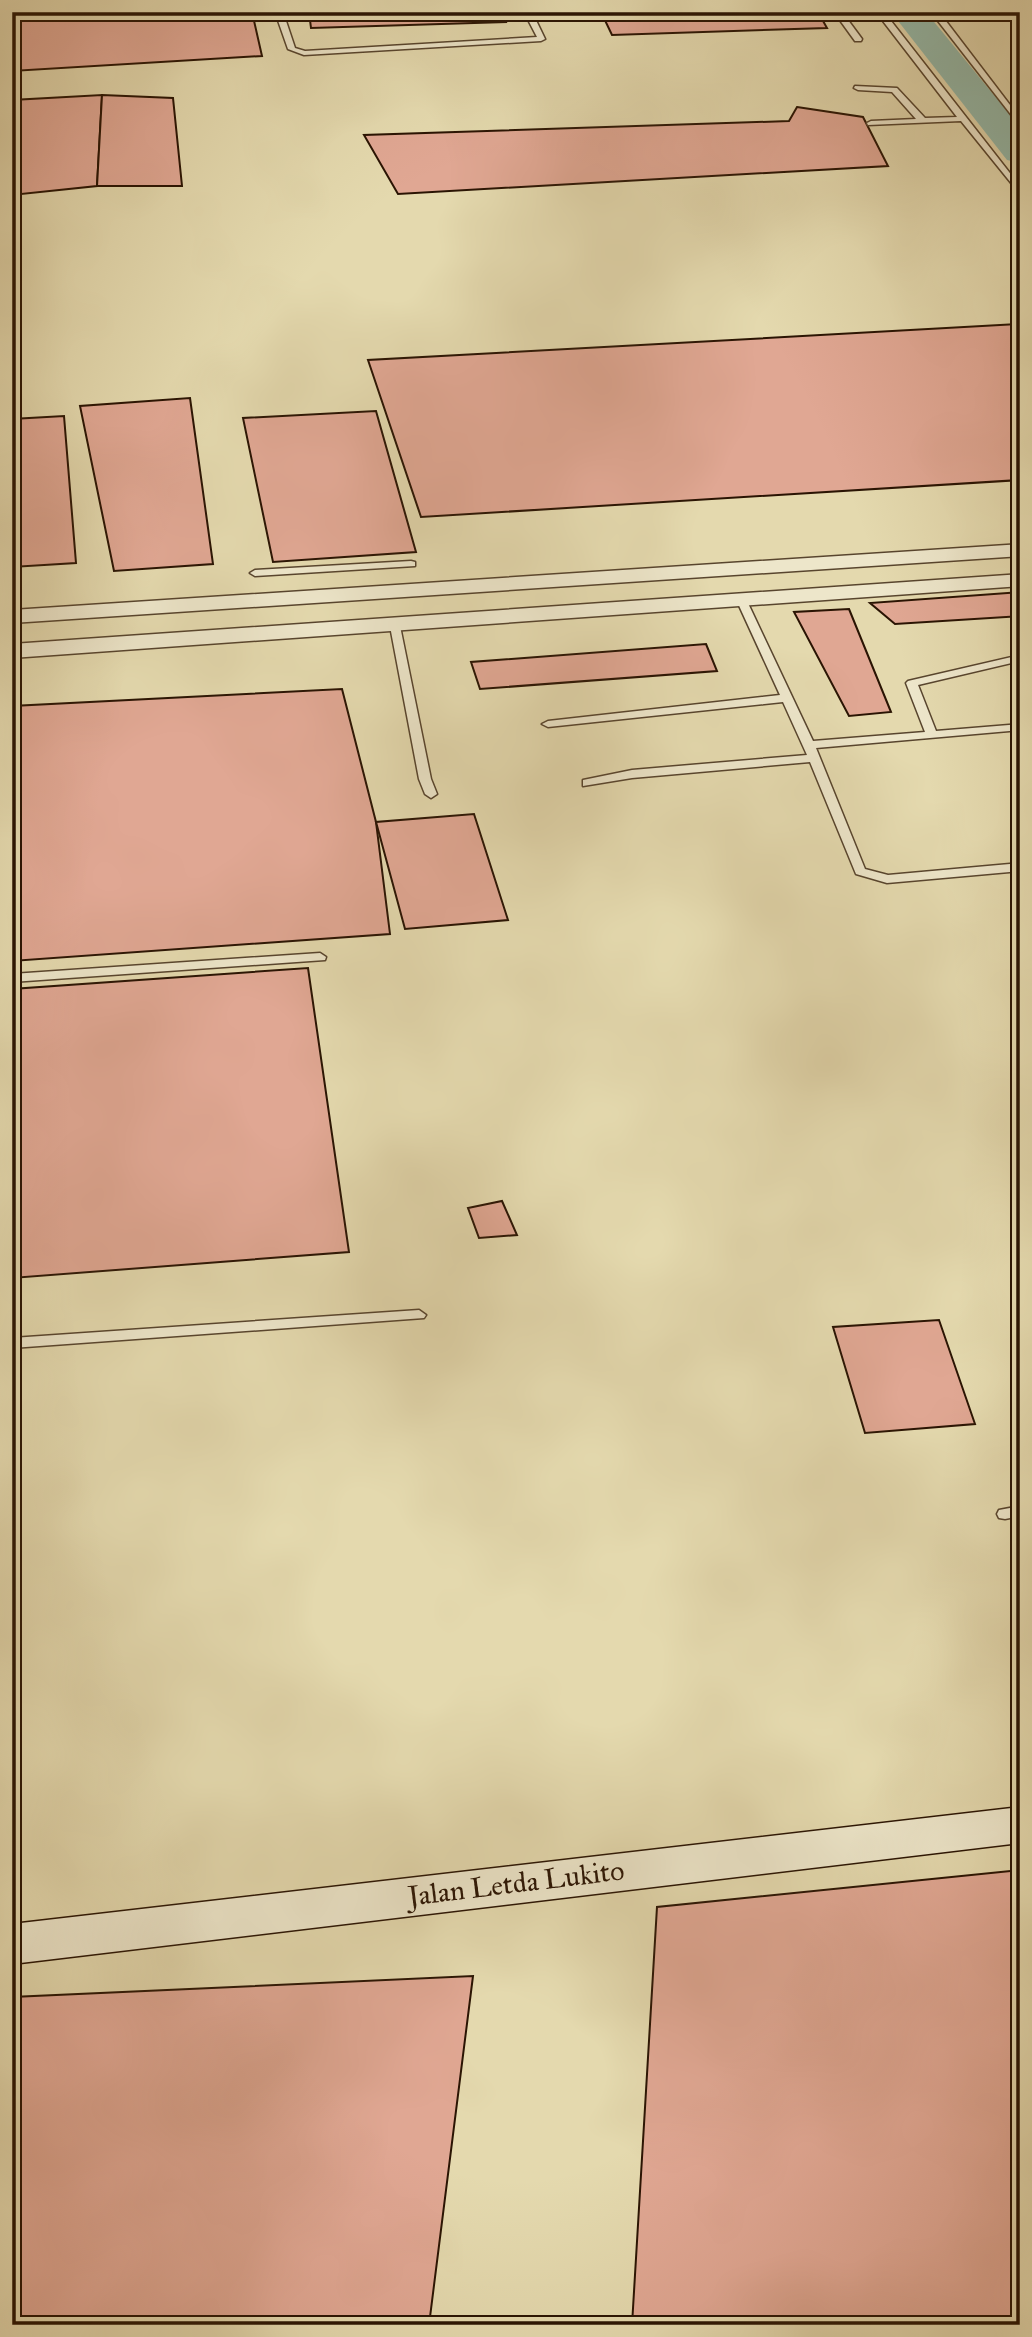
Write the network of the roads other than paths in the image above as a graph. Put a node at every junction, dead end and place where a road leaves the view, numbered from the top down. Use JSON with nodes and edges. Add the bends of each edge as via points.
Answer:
{"nodes":[{"id":1,"x":279,"y":12,"type":"edge"},
{"id":2,"x":528,"y":12,"type":"edge"},
{"id":3,"x":838,"y":12,"type":"edge"},
{"id":4,"x":880,"y":12,"type":"edge"},
{"id":5,"x":935,"y":12,"type":"edge"},
{"id":6,"x":858,"y":39,"type":"dead end"},
{"id":7,"x":858,"y":88,"type":"dead end"},
{"id":8,"x":963,"y":119,"type":"junction"},
{"id":9,"x":923,"y":121,"type":"junction"},
{"id":10,"x":871,"y":123,"type":"dead end"},
{"id":11,"x":1020,"y":124,"type":"edge"},
{"id":12,"x":1020,"y":192,"type":"edge"},
{"id":13,"x":1020,"y":550,"type":"edge"},
{"id":14,"x":411,"y":564,"type":"dead end"},
{"id":15,"x":255,"y":573,"type":"dead end"},
{"id":16,"x":1020,"y":580,"type":"edge"},
{"id":17,"x":741,"y":599,"type":"junction"},
{"id":18,"x":12,"y":617,"type":"edge"},
{"id":19,"x":395,"y":626,"type":"junction"},
{"id":20,"x":12,"y":651,"type":"edge"},
{"id":21,"x":1020,"y":659,"type":"edge"},
{"id":22,"x":788,"y":698,"type":"junction"},
{"id":23,"x":548,"y":724,"type":"dead end"},
{"id":24,"x":1020,"y":727,"type":"edge"},
{"id":25,"x":932,"y":734,"type":"junction"},
{"id":26,"x":811,"y":752,"type":"junction"},
{"id":27,"x":587,"y":783,"type":"dead end"},
{"id":28,"x":431,"y":794,"type":"dead end"},
{"id":29,"x":1020,"y":867,"type":"edge"},
{"id":30,"x":320,"y":957,"type":"dead end"},
{"id":31,"x":12,"y":978,"type":"edge"},
{"id":32,"x":419,"y":1315,"type":"dead end"},
{"id":33,"x":12,"y":1343,"type":"edge"},
{"id":34,"x":1020,"y":1825,"type":"edge"},
{"id":35,"x":12,"y":1944,"type":"edge"}],
"edges":[{"from":1,"to":2,"type":"lane","via":[[292,49],[304,53],[541,40]]},
{"from":3,"to":6,"type":"lane"},
{"from":4,"to":8,"type":"lane"},
{"from":5,"to":11,"type":"lane"},
{"from":7,"to":9,"type":"lane","via":[[894,90]]},
{"from":8,"to":9,"type":"lane"},
{"from":8,"to":12,"type":"lane"},
{"from":9,"to":10,"type":"lane"},
{"from":13,"to":18,"type":"street"},
{"from":14,"to":15,"type":"lane"},
{"from":16,"to":17,"type":"street"},
{"from":17,"to":19,"type":"street"},
{"from":17,"to":22,"type":"lane"},
{"from":19,"to":20,"type":"street"},
{"from":19,"to":28,"type":"lane"},
{"from":21,"to":25,"type":"lane","via":[[912,683]]},
{"from":22,"to":23,"type":"lane"},
{"from":22,"to":26,"type":"lane"},
{"from":24,"to":25,"type":"lane"},
{"from":25,"to":26,"type":"lane"},
{"from":26,"to":27,"type":"lane"},
{"from":26,"to":29,"type":"lane","via":[[860,872],[887,879]]},
{"from":30,"to":31,"type":"lane"},
{"from":32,"to":33,"type":"lane"},
{"from":34,"to":35,"type":"street","name":"Jalan Letda Lukito"}]}
